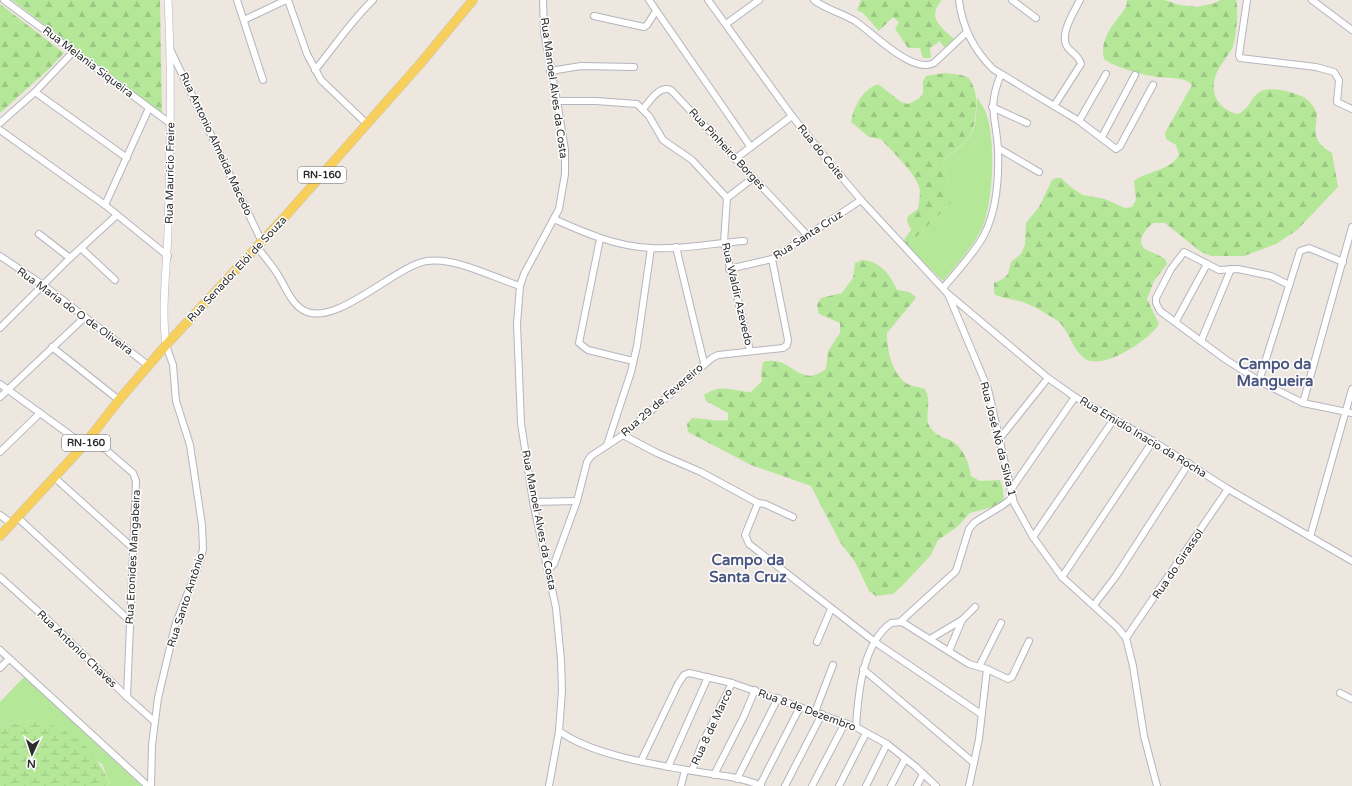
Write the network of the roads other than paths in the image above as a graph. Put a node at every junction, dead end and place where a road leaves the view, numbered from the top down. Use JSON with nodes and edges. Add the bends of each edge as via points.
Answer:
{"nodes":[{"id":1,"x":4,"y":0,"type":"edge"},
{"id":2,"x":168,"y":0,"type":"edge"},
{"id":3,"x":238,"y":0,"type":"edge"},
{"id":4,"x":287,"y":0,"type":"edge"},
{"id":5,"x":373,"y":0,"type":"edge"},
{"id":6,"x":473,"y":0,"type":"edge"},
{"id":7,"x":543,"y":0,"type":"edge"},
{"id":8,"x":649,"y":0,"type":"edge"},
{"id":9,"x":708,"y":0,"type":"edge"},
{"id":10,"x":759,"y":0,"type":"edge"},
{"id":11,"x":814,"y":0,"type":"edge"},
{"id":12,"x":959,"y":0,"type":"edge"},
{"id":13,"x":1012,"y":0,"type":"edge"},
{"id":14,"x":1080,"y":0,"type":"edge"},
{"id":15,"x":1247,"y":0,"type":"edge"},
{"id":16,"x":1312,"y":0,"type":"edge"},
{"id":17,"x":656,"y":11,"type":"junction"},
{"id":18,"x":594,"y":16,"type":"dead end"},
{"id":19,"x":1036,"y":18,"type":"dead end"},
{"id":20,"x":244,"y":20,"type":"junction"},
{"id":21,"x":726,"y":24,"type":"junction"},
{"id":22,"x":1352,"y":30,"type":"edge"},
{"id":23,"x":967,"y":32,"type":"junction"},
{"id":24,"x":170,"y":49,"type":"junction"},
{"id":25,"x":73,"y":52,"type":"junction"},
{"id":26,"x":634,"y":66,"type":"dead end"},
{"id":27,"x":315,"y":70,"type":"junction"},
{"id":28,"x":550,"y":71,"type":"junction"},
{"id":29,"x":1001,"y":74,"type":"junction"},
{"id":30,"x":1106,"y":74,"type":"dead end"},
{"id":31,"x":1135,"y":75,"type":"dead end"},
{"id":32,"x":263,"y":80,"type":"dead end"},
{"id":33,"x":1153,"y":85,"type":"dead end"},
{"id":34,"x":35,"y":92,"type":"junction"},
{"id":35,"x":557,"y":101,"type":"junction"},
{"id":36,"x":1054,"y":106,"type":"junction"},
{"id":37,"x":149,"y":108,"type":"junction"},
{"id":38,"x":992,"y":108,"type":"junction"},
{"id":39,"x":643,"y":109,"type":"junction"},
{"id":40,"x":1352,"y":109,"type":"edge"},
{"id":41,"x":792,"y":116,"type":"junction"},
{"id":42,"x":1079,"y":121,"type":"junction"},
{"id":43,"x":0,"y":122,"type":"edge"},
{"id":44,"x":171,"y":124,"type":"junction"},
{"id":45,"x":367,"y":124,"type":"junction"},
{"id":46,"x":1026,"y":124,"type":"dead end"},
{"id":47,"x":0,"y":130,"type":"edge"},
{"id":48,"x":1102,"y":137,"type":"junction"},
{"id":49,"x":750,"y":146,"type":"junction"},
{"id":50,"x":998,"y":148,"type":"junction"},
{"id":51,"x":127,"y":158,"type":"junction"},
{"id":52,"x":735,"y":159,"type":"junction"},
{"id":53,"x":1039,"y":172,"type":"dead end"},
{"id":54,"x":753,"y":178,"type":"junction"},
{"id":55,"x":727,"y":198,"type":"junction"},
{"id":56,"x":861,"y":200,"type":"junction"},
{"id":57,"x":105,"y":205,"type":"junction"},
{"id":58,"x":117,"y":215,"type":"junction"},
{"id":59,"x":554,"y":219,"type":"junction"},
{"id":60,"x":1352,"y":226,"type":"edge"},
{"id":61,"x":39,"y":234,"type":"dead end"},
{"id":62,"x":808,"y":236,"type":"junction"},
{"id":63,"x":600,"y":239,"type":"junction"},
{"id":64,"x":744,"y":241,"type":"dead end"},
{"id":65,"x":724,"y":242,"type":"junction"},
{"id":66,"x":259,"y":243,"type":"junction"},
{"id":67,"x":676,"y":247,"type":"junction"},
{"id":68,"x":651,"y":248,"type":"junction"},
{"id":69,"x":82,"y":249,"type":"junction"},
{"id":70,"x":168,"y":256,"type":"junction"},
{"id":71,"x":1,"y":258,"type":"edge"},
{"id":72,"x":70,"y":258,"type":"junction"},
{"id":73,"x":772,"y":259,"type":"junction"},
{"id":74,"x":1343,"y":262,"type":"junction"},
{"id":75,"x":1207,"y":264,"type":"junction"},
{"id":76,"x":729,"y":269,"type":"junction"},
{"id":77,"x":1231,"y":269,"type":"junction"},
{"id":78,"x":115,"y":280,"type":"dead end"},
{"id":79,"x":43,"y":285,"type":"junction"},
{"id":80,"x":1289,"y":285,"type":"junction"},
{"id":81,"x":520,"y":286,"type":"junction"},
{"id":82,"x":945,"y":290,"type":"junction"},
{"id":83,"x":85,"y":317,"type":"junction"},
{"id":84,"x":1176,"y":320,"type":"junction"},
{"id":85,"x":0,"y":328,"type":"edge"},
{"id":86,"x":1201,"y":341,"type":"junction"},
{"id":87,"x":166,"y":345,"type":"junction"},
{"id":88,"x":52,"y":347,"type":"junction"},
{"id":89,"x":750,"y":352,"type":"junction"},
{"id":90,"x":633,"y":361,"type":"junction"},
{"id":91,"x":704,"y":363,"type":"junction"},
{"id":92,"x":149,"y":366,"type":"junction"},
{"id":93,"x":1048,"y":378,"type":"junction"},
{"id":94,"x":1259,"y":381,"type":"junction"},
{"id":95,"x":0,"y":384,"type":"edge"},
{"id":96,"x":1352,"y":389,"type":"edge"},
{"id":97,"x":8,"y":390,"type":"junction"},
{"id":98,"x":0,"y":397,"type":"edge"},
{"id":99,"x":1075,"y":397,"type":"junction"},
{"id":100,"x":119,"y":400,"type":"junction"},
{"id":101,"x":1303,"y":403,"type":"junction"},
{"id":102,"x":1349,"y":412,"type":"edge"},
{"id":103,"x":40,"y":413,"type":"junction"},
{"id":104,"x":1114,"y":419,"type":"junction"},
{"id":105,"x":623,"y":435,"type":"junction"},
{"id":106,"x":91,"y":438,"type":"junction"},
{"id":107,"x":1000,"y":438,"type":"junction"},
{"id":108,"x":1153,"y":441,"type":"junction"},
{"id":109,"x":84,"y":445,"type":"junction"},
{"id":110,"x":607,"y":445,"type":"junction"},
{"id":111,"x":0,"y":452,"type":"edge"},
{"id":112,"x":1189,"y":463,"type":"junction"},
{"id":113,"x":55,"y":478,"type":"junction"},
{"id":114,"x":1228,"y":489,"type":"junction"},
{"id":115,"x":1011,"y":495,"type":"junction"},
{"id":116,"x":577,"y":501,"type":"junction"},
{"id":117,"x":533,"y":502,"type":"junction"},
{"id":118,"x":758,"y":503,"type":"junction"},
{"id":119,"x":0,"y":515,"type":"edge"},
{"id":120,"x":793,"y":517,"type":"dead end"},
{"id":121,"x":15,"y":521,"type":"junction"},
{"id":122,"x":0,"y":536,"type":"edge"},
{"id":123,"x":1033,"y":537,"type":"junction"},
{"id":124,"x":1310,"y":537,"type":"junction"},
{"id":125,"x":134,"y":549,"type":"junction"},
{"id":126,"x":1352,"y":561,"type":"edge"},
{"id":127,"x":548,"y":570,"type":"junction"},
{"id":128,"x":0,"y":577,"type":"edge"},
{"id":129,"x":1062,"y":577,"type":"junction"},
{"id":130,"x":1094,"y":605,"type":"junction"},
{"id":131,"x":975,"y":608,"type":"dead end"},
{"id":132,"x":831,"y":609,"type":"junction"},
{"id":133,"x":962,"y":620,"type":"junction"},
{"id":134,"x":130,"y":621,"type":"junction"},
{"id":135,"x":900,"y":622,"type":"junction"},
{"id":136,"x":1001,"y":623,"type":"dead end"},
{"id":137,"x":1126,"y":638,"type":"junction"},
{"id":138,"x":930,"y":639,"type":"junction"},
{"id":139,"x":1029,"y":641,"type":"dead end"},
{"id":140,"x":817,"y":642,"type":"dead end"},
{"id":141,"x":875,"y":642,"type":"junction"},
{"id":142,"x":0,"y":650,"type":"edge"},
{"id":143,"x":949,"y":651,"type":"junction"},
{"id":144,"x":9,"y":659,"type":"junction"},
{"id":145,"x":833,"y":665,"type":"dead end"},
{"id":146,"x":0,"y":668,"type":"edge"},
{"id":147,"x":979,"y":668,"type":"junction"},
{"id":148,"x":863,"y":669,"type":"junction"},
{"id":149,"x":987,"y":669,"type":"junction"},
{"id":150,"x":708,"y":677,"type":"junction"},
{"id":151,"x":732,"y":683,"type":"junction"},
{"id":152,"x":755,"y":690,"type":"junction"},
{"id":153,"x":1340,"y":693,"type":"dead end"},
{"id":154,"x":127,"y":697,"type":"junction"},
{"id":155,"x":778,"y":698,"type":"junction"},
{"id":156,"x":1352,"y":699,"type":"edge"},
{"id":157,"x":800,"y":707,"type":"junction"},
{"id":158,"x":815,"y":712,"type":"junction"},
{"id":159,"x":822,"y":714,"type":"junction"},
{"id":160,"x":981,"y":714,"type":"junction"},
{"id":161,"x":154,"y":721,"type":"junction"},
{"id":162,"x":845,"y":722,"type":"junction"},
{"id":163,"x":856,"y":727,"type":"junction"},
{"id":164,"x":559,"y":731,"type":"junction"},
{"id":165,"x":866,"y":733,"type":"junction"},
{"id":166,"x":887,"y":744,"type":"junction"},
{"id":167,"x":905,"y":759,"type":"junction"},
{"id":168,"x":641,"y":761,"type":"junction"},
{"id":169,"x":974,"y":763,"type":"junction"},
{"id":170,"x":668,"y":767,"type":"junction"},
{"id":171,"x":685,"y":770,"type":"junction"},
{"id":172,"x":692,"y":771,"type":"junction"},
{"id":173,"x":923,"y":774,"type":"junction"},
{"id":174,"x":714,"y":775,"type":"junction"},
{"id":175,"x":737,"y":778,"type":"junction"},
{"id":176,"x":148,"y":786,"type":"edge"},
{"id":177,"x":151,"y":786,"type":"edge"},
{"id":178,"x":549,"y":786,"type":"edge"},
{"id":179,"x":681,"y":786,"type":"edge"},
{"id":180,"x":760,"y":786,"type":"edge"},
{"id":181,"x":785,"y":786,"type":"edge"},
{"id":182,"x":812,"y":786,"type":"edge"},
{"id":183,"x":839,"y":786,"type":"edge"},
{"id":184,"x":866,"y":786,"type":"edge"},
{"id":185,"x":891,"y":786,"type":"edge"},
{"id":186,"x":917,"y":786,"type":"edge"},
{"id":187,"x":936,"y":786,"type":"edge"},
{"id":188,"x":969,"y":786,"type":"edge"},
{"id":189,"x":1157,"y":786,"type":"edge"}],
"edges":[{"from":1,"to":25,"type":"street","name":"Rua Melania Siqueira"},
{"from":2,"to":24,"type":"street","name":"Rua Maurício Freire"},
{"from":3,"to":20,"type":"street"},
{"from":4,"to":20,"type":"street"},
{"from":4,"to":27,"type":"street"},
{"from":5,"to":27,"type":"street"},
{"from":6,"to":45,"type":"main road","name":"Rua Senador Elói de Souza","number":"RN-160"},
{"from":7,"to":28,"type":"street","name":"Rua Manoel Alves da Costa","via":[[544,32]]},
{"from":8,"to":17,"type":"street"},
{"from":9,"to":21,"type":"street","name":"Rua do Coite"},
{"from":10,"to":21,"type":"street"},
{"from":11,"to":23,"type":"street","via":[[854,21],[902,56],[922,65],[934,63]]},
{"from":12,"to":23,"type":"street"},
{"from":13,"to":19,"type":"street"},
{"from":14,"to":36,"type":"street","via":[[1064,40],[1067,48],[1081,64]]},
{"from":15,"to":40,"type":"street","via":[[1238,56],[1334,72],[1339,80],[1337,102]]},
{"from":16,"to":22,"type":"street"},
{"from":17,"to":18,"type":"street","via":[[644,27]]},
{"from":17,"to":49,"type":"street"},
{"from":20,"to":32,"type":"street"},
{"from":21,"to":41,"type":"street","name":"Rua do Coite"},
{"from":23,"to":29,"type":"street","via":[[984,60]]},
{"from":24,"to":44,"type":"street","name":"Rua Maurício Freire"},
{"from":24,"to":66,"type":"street","name":"Rua Antonio Almeida Macedo"},
{"from":25,"to":34,"type":"street"},
{"from":25,"to":37,"type":"street","name":"Rua Melania Siqueira"},
{"from":26,"to":28,"type":"street","via":[[581,66]]},
{"from":27,"to":45,"type":"street","via":[[321,80]]},
{"from":28,"to":35,"type":"street","name":"Rua Manoel Alves da Costa"},
{"from":29,"to":36,"type":"street"},
{"from":29,"to":38,"type":"street","via":[[994,92]]},
{"from":30,"to":42,"type":"street"},
{"from":31,"to":48,"type":"street"},
{"from":33,"to":48,"type":"street","via":[[1120,146],[1116,149]]},
{"from":34,"to":43,"type":"street"},
{"from":34,"to":51,"type":"street"},
{"from":35,"to":39,"type":"street","via":[[623,102],[637,104]]},
{"from":35,"to":59,"type":"street","name":"Rua Manoel Alves da Costa","via":[[565,150],[565,174],[563,193]]},
{"from":36,"to":42,"type":"street"},
{"from":37,"to":44,"type":"street","name":"Rua Melania Siqueira"},
{"from":37,"to":51,"type":"street"},
{"from":38,"to":46,"type":"street"},
{"from":38,"to":50,"type":"street"},
{"from":39,"to":52,"type":"street","name":"Rua Pinheiro Borges","via":[[661,90],[671,90]]},
{"from":39,"to":55,"type":"street","via":[[663,140],[692,160]]},
{"from":41,"to":49,"type":"street"},
{"from":41,"to":56,"type":"street","name":"Rua do Coite"},
{"from":42,"to":48,"type":"street"},
{"from":44,"to":70,"type":"street","name":"Rua Maurício Freire"},
{"from":45,"to":66,"type":"main road","name":"Rua Senador Elói de Souza","number":"RN-160"},
{"from":47,"to":57,"type":"street"},
{"from":49,"to":52,"type":"street"},
{"from":50,"to":53,"type":"street"},
{"from":50,"to":82,"type":"street","via":[[996,186],[989,223],[977,246]]},
{"from":51,"to":57,"type":"street"},
{"from":52,"to":54,"type":"street","name":"Rua Pinheiro Borges"},
{"from":54,"to":55,"type":"street"},
{"from":54,"to":62,"type":"street","name":"Rua Pinheiro Borges"},
{"from":55,"to":65,"type":"street","name":"Rua Waldir Azevedo"},
{"from":56,"to":62,"type":"street","name":"Rua Santa Cruz"},
{"from":56,"to":82,"type":"street","name":"Rua do Coite"},
{"from":57,"to":58,"type":"street"},
{"from":58,"to":69,"type":"street"},
{"from":58,"to":70,"type":"street"},
{"from":59,"to":63,"type":"street"},
{"from":59,"to":81,"type":"street","name":"Rua Manoel Alves da Costa"},
{"from":60,"to":74,"type":"street"},
{"from":61,"to":72,"type":"street"},
{"from":62,"to":73,"type":"street","name":"Rua Santa Cruz"},
{"from":63,"to":68,"type":"street"},
{"from":63,"to":90,"type":"street","via":[[580,344],[594,353]]},
{"from":64,"to":65,"type":"street"},
{"from":65,"to":67,"type":"street"},
{"from":65,"to":76,"type":"street","name":"Rua Waldir Azevedo"},
{"from":66,"to":81,"type":"street","name":"Rua Antonio Almeida Macedo","via":[[294,302],[311,313],[349,304],[425,261],[452,262]]},
{"from":66,"to":87,"type":"main road","name":"Rua Senador Elói de Souza","number":"RN-160"},
{"from":67,"to":68,"type":"street"},
{"from":67,"to":91,"type":"street"},
{"from":68,"to":90,"type":"street"},
{"from":69,"to":72,"type":"street"},
{"from":69,"to":78,"type":"street"},
{"from":70,"to":87,"type":"street","name":"Rua Maurício Freire","via":[[163,325]]},
{"from":71,"to":79,"type":"street","name":"Rua Maria do O de Oliveira"},
{"from":72,"to":79,"type":"street"},
{"from":73,"to":76,"type":"street","name":"Rua Santa Cruz"},
{"from":73,"to":89,"type":"street","name":"Rua 29 de Fevereiro","via":[[787,345],[783,348]]},
{"from":74,"to":80,"type":"street","via":[[1309,248],[1303,249],[1296,260]]},
{"from":74,"to":101,"type":"street"},
{"from":75,"to":77,"type":"street","via":[[1219,270]]},
{"from":75,"to":84,"type":"street"},
{"from":75,"to":84,"type":"street","via":[[1184,252],[1171,269],[1156,298],[1156,303],[1160,311]]},
{"from":76,"to":89,"type":"street","name":"Rua Waldir Azevedo"},
{"from":77,"to":80,"type":"street","via":[[1271,276]]},
{"from":77,"to":86,"type":"street"},
{"from":79,"to":83,"type":"street","name":"Rua Maria do O de Oliveira"},
{"from":79,"to":85,"type":"street"},
{"from":80,"to":94,"type":"street"},
{"from":81,"to":117,"type":"street","name":"Rua Manoel Alves da Costa","via":[[517,324],[521,423]]},
{"from":82,"to":93,"type":"street","name":"Rua Emidio Inacio da Rocha"},
{"from":82,"to":107,"type":"street","name":"Rua José Nô da Silva 1","via":[[988,390]]},
{"from":83,"to":88,"type":"street"},
{"from":83,"to":92,"type":"street","name":"Rua Maria do O de Oliveira"},
{"from":84,"to":86,"type":"street"},
{"from":86,"to":94,"type":"street"},
{"from":87,"to":92,"type":"main road","name":"Rua Senador Elói de Souza","number":"RN-160"},
{"from":87,"to":161,"type":"street","name":"Rua Santo Antônio","via":[[173,365],[176,401],[190,445],[202,524],[203,549],[176,626]]},
{"from":88,"to":97,"type":"street"},
{"from":88,"to":100,"type":"street"},
{"from":89,"to":91,"type":"street","name":"Rua 29 de Fevereiro","via":[[718,355]]},
{"from":90,"to":110,"type":"street"},
{"from":91,"to":105,"type":"street","name":"Rua 29 de Fevereiro"},
{"from":92,"to":100,"type":"main road","name":"Rua Senador Elói de Souza","number":"RN-160"},
{"from":93,"to":99,"type":"street","name":"Rua Emidio Inacio da Rocha"},
{"from":93,"to":107,"type":"street"},
{"from":94,"to":101,"type":"street"},
{"from":95,"to":97,"type":"street"},
{"from":96,"to":102,"type":"street"},
{"from":97,"to":98,"type":"street"},
{"from":97,"to":103,"type":"street"},
{"from":99,"to":104,"type":"street","name":"Rua Emidio Inacio da Rocha"},
{"from":99,"to":115,"type":"street"},
{"from":100,"to":106,"type":"main road","name":"Rua Senador Elói de Souza","number":"RN-160"},
{"from":101,"to":102,"type":"street"},
{"from":102,"to":124,"type":"street"},
{"from":103,"to":109,"type":"street"},
{"from":103,"to":111,"type":"street"},
{"from":104,"to":108,"type":"street","name":"Rua Emidio Inacio da Rocha"},
{"from":104,"to":123,"type":"street"},
{"from":105,"to":110,"type":"street","name":"Rua 29 de Fevereiro"},
{"from":105,"to":118,"type":"street","via":[[652,451],[701,472]]},
{"from":106,"to":109,"type":"main road","name":"Rua Senador Elói de Souza","number":"RN-160"},
{"from":106,"to":125,"type":"street","name":"Rua Eronides Mangabeira","via":[[135,476]]},
{"from":107,"to":115,"type":"street","name":"Rua José Nô da Silva 1"},
{"from":108,"to":112,"type":"street","name":"Rua Emidio Inacio da Rocha"},
{"from":108,"to":129,"type":"street"},
{"from":109,"to":113,"type":"main road","name":"Rua Senador Elói de Souza","number":"RN-160"},
{"from":110,"to":116,"type":"street","name":"Rua 29 de Fevereiro","via":[[587,462]]},
{"from":112,"to":114,"type":"street","name":"Rua Emidio Inacio da Rocha"},
{"from":112,"to":130,"type":"street","via":[[1116,576]]},
{"from":113,"to":121,"type":"main road","name":"Rua Senador Elói de Souza","number":"RN-160"},
{"from":113,"to":125,"type":"street"},
{"from":114,"to":124,"type":"street","name":"Rua Emidio Inacio da Rocha"},
{"from":114,"to":137,"type":"street","name":"Rua do Girassol"},
{"from":115,"to":123,"type":"street","name":"Rua José Nô da Silva 1"},
{"from":115,"to":135,"type":"street","via":[[1004,505],[975,522],[969,529],[956,571]]},
{"from":116,"to":117,"type":"street"},
{"from":116,"to":127,"type":"street","name":"Rua 29 de Fevereiro","via":[[554,564]]},
{"from":117,"to":127,"type":"street","name":"Rua Manoel Alves da Costa"},
{"from":118,"to":120,"type":"street"},
{"from":118,"to":132,"type":"street","via":[[746,532],[746,541]]},
{"from":119,"to":121,"type":"street"},
{"from":121,"to":122,"type":"main road","name":"Rua Senador Elói de Souza","number":"RN-160"},
{"from":121,"to":134,"type":"street"},
{"from":123,"to":129,"type":"street","name":"Rua José Nô da Silva 1"},
{"from":124,"to":126,"type":"street","name":"Rua Emidio Inacio da Rocha"},
{"from":125,"to":134,"type":"street","name":"Rua Eronides Mangabeira"},
{"from":127,"to":164,"type":"street","name":"Rua Manoel Alves da Costa","via":[[562,660]]},
{"from":128,"to":154,"type":"street","name":"Rua Antonio Chaves","via":[[65,635]]},
{"from":129,"to":130,"type":"street","name":"Rua José Nô da Silva 1"},
{"from":130,"to":137,"type":"street","name":"Rua José Nô da Silva 1"},
{"from":131,"to":133,"type":"street"},
{"from":132,"to":140,"type":"street"},
{"from":132,"to":141,"type":"street"},
{"from":133,"to":138,"type":"street"},
{"from":133,"to":143,"type":"street"},
{"from":134,"to":154,"type":"street","name":"Rua Eronides Mangabeira"},
{"from":135,"to":138,"type":"street"},
{"from":135,"to":141,"type":"street","via":[[889,624]]},
{"from":136,"to":147,"type":"street"},
{"from":137,"to":189,"type":"street","via":[[1144,736]]},
{"from":138,"to":143,"type":"street"},
{"from":139,"to":149,"type":"street","via":[[1010,678]]},
{"from":141,"to":148,"type":"street"},
{"from":141,"to":160,"type":"street"},
{"from":142,"to":144,"type":"street"},
{"from":143,"to":147,"type":"street"},
{"from":144,"to":146,"type":"street"},
{"from":144,"to":176,"type":"street"},
{"from":145,"to":158,"type":"street"},
{"from":147,"to":149,"type":"street"},
{"from":148,"to":163,"type":"street"},
{"from":148,"to":169,"type":"street"},
{"from":149,"to":160,"type":"street"},
{"from":150,"to":151,"type":"street","name":"Rua 8 de Dezembro"},
{"from":150,"to":168,"type":"street","name":"Rua 8 de Dezembro","via":[[686,673],[678,684]]},
{"from":150,"to":170,"type":"street"},
{"from":151,"to":152,"type":"street","name":"Rua 8 de Dezembro"},
{"from":151,"to":172,"type":"street","name":"Rua 8 de Marco","via":[[701,746]]},
{"from":152,"to":155,"type":"street","name":"Rua 8 de Dezembro"},
{"from":152,"to":174,"type":"street"},
{"from":153,"to":156,"type":"street"},
{"from":154,"to":161,"type":"street","name":"Rua Antonio Chaves"},
{"from":155,"to":157,"type":"street","name":"Rua 8 de Dezembro"},
{"from":155,"to":175,"type":"street"},
{"from":157,"to":158,"type":"street","name":"Rua 8 de Dezembro"},
{"from":157,"to":180,"type":"street"},
{"from":158,"to":159,"type":"street","name":"Rua 8 de Dezembro"},
{"from":159,"to":162,"type":"street","name":"Rua 8 de Dezembro"},
{"from":159,"to":181,"type":"street"},
{"from":160,"to":169,"type":"street"},
{"from":161,"to":177,"type":"street","name":"Rua Santo Antônio"},
{"from":162,"to":163,"type":"street","name":"Rua 8 de Dezembro"},
{"from":162,"to":182,"type":"street"},
{"from":163,"to":165,"type":"street","name":"Rua 8 de Dezembro"},
{"from":164,"to":168,"type":"street","via":[[586,746]]},
{"from":164,"to":178,"type":"street","name":"Rua Manoel Alves da Costa"},
{"from":165,"to":166,"type":"street","name":"Rua 8 de Dezembro"},
{"from":165,"to":183,"type":"street"},
{"from":166,"to":167,"type":"street","name":"Rua 8 de Dezembro"},
{"from":166,"to":184,"type":"street"},
{"from":167,"to":173,"type":"street","name":"Rua 8 de Dezembro"},
{"from":167,"to":185,"type":"street"},
{"from":168,"to":170,"type":"street"},
{"from":169,"to":188,"type":"street"},
{"from":170,"to":171,"type":"street"},
{"from":171,"to":172,"type":"street"},
{"from":171,"to":179,"type":"street"},
{"from":172,"to":174,"type":"street"},
{"from":173,"to":186,"type":"street"},
{"from":173,"to":187,"type":"street","name":"Rua 8 de Dezembro"},
{"from":174,"to":175,"type":"street"},
{"from":175,"to":180,"type":"street"}]}
